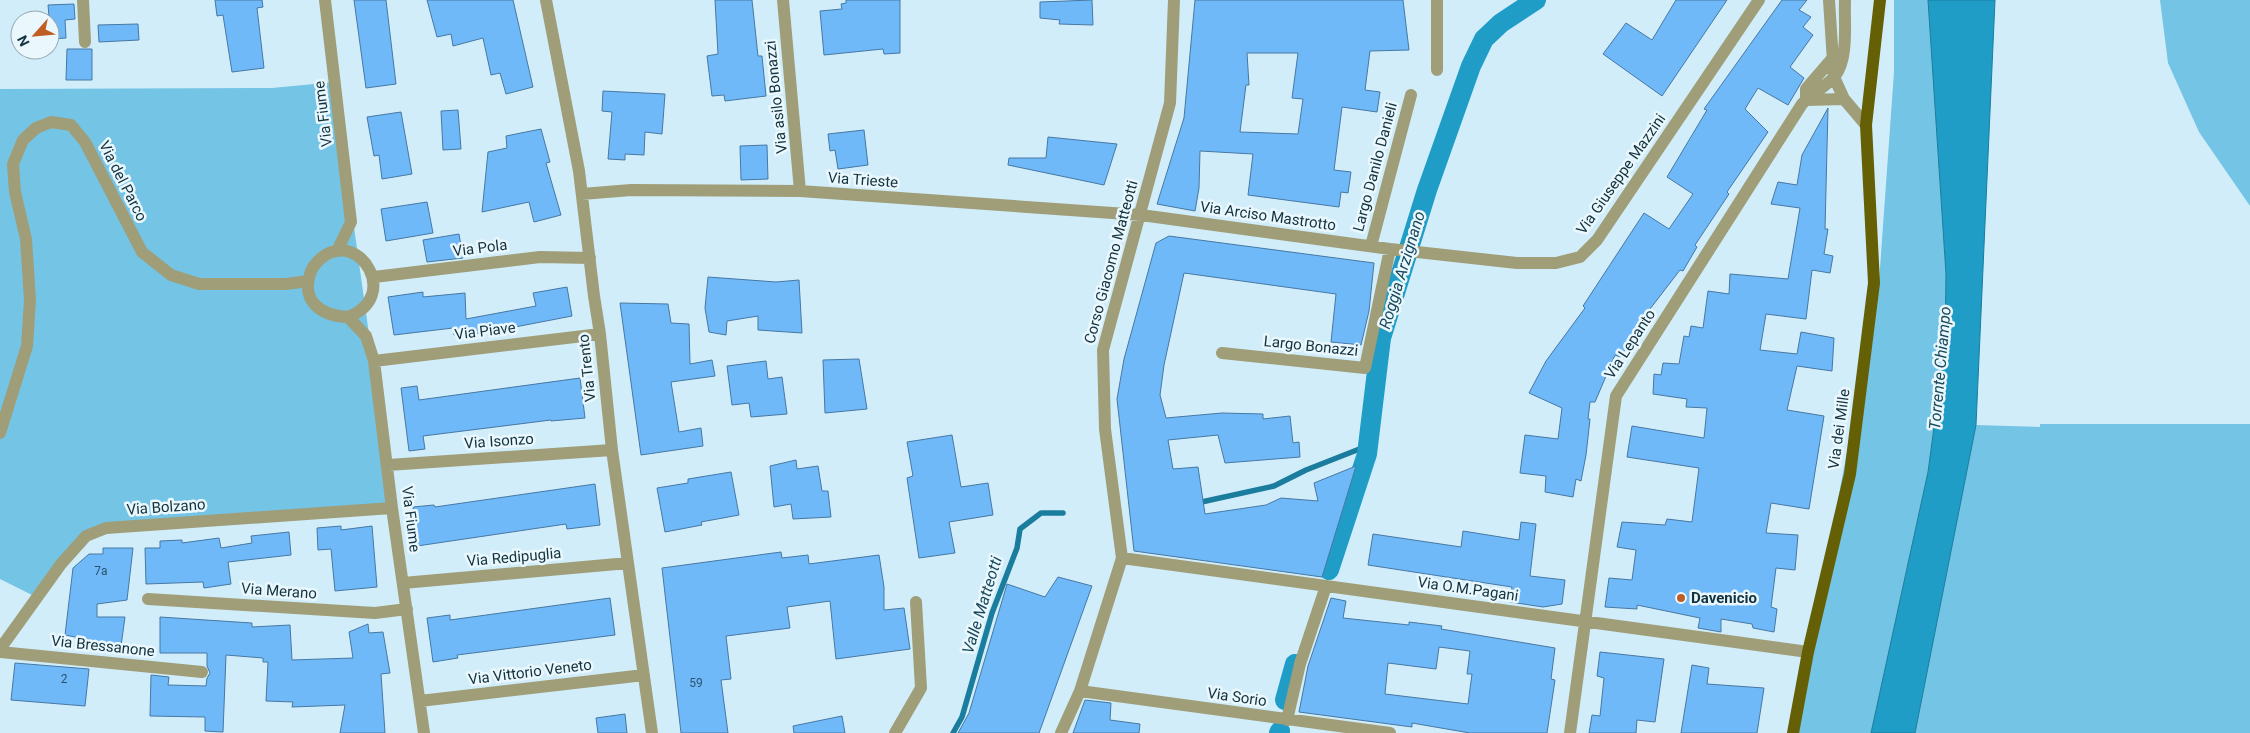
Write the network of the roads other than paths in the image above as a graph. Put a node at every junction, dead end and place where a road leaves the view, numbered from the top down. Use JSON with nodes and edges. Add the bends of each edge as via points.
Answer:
{"nodes":[{"id":1,"x":83,"y":0,"type":"edge"},
{"id":2,"x":325,"y":0,"type":"edge"},
{"id":3,"x":546,"y":0,"type":"edge"},
{"id":4,"x":783,"y":0,"type":"edge"},
{"id":5,"x":1174,"y":0,"type":"edge"},
{"id":6,"x":1437,"y":0,"type":"edge"},
{"id":7,"x":1759,"y":0,"type":"edge"},
{"id":8,"x":1829,"y":0,"type":"edge"},
{"id":9,"x":1845,"y":0,"type":"edge"},
{"id":10,"x":1880,"y":0,"type":"edge"},
{"id":11,"x":85,"y":42,"type":"dead end"},
{"id":12,"x":1831,"y":60,"type":"junction"},
{"id":13,"x":1437,"y":70,"type":"dead end"},
{"id":14,"x":1834,"y":77,"type":"junction"},
{"id":15,"x":1411,"y":95,"type":"dead end"},
{"id":16,"x":1844,"y":99,"type":"junction"},
{"id":17,"x":1806,"y":100,"type":"junction"},
{"id":18,"x":1866,"y":125,"type":"junction"},
{"id":19,"x":800,"y":191,"type":"junction"},
{"id":20,"x":582,"y":194,"type":"junction"},
{"id":21,"x":1141,"y":215,"type":"junction"},
{"id":22,"x":1371,"y":246,"type":"junction"},
{"id":23,"x":1390,"y":249,"type":"junction"},
{"id":24,"x":337,"y":251,"type":"junction"},
{"id":25,"x":590,"y":258,"type":"junction"},
{"id":26,"x":374,"y":277,"type":"junction"},
{"id":27,"x":308,"y":280,"type":"junction"},
{"id":28,"x":348,"y":317,"type":"junction"},
{"id":29,"x":600,"y":334,"type":"junction"},
{"id":30,"x":1222,"y":353,"type":"dead end"},
{"id":31,"x":374,"y":361,"type":"junction"},
{"id":32,"x":0,"y":432,"type":"edge"},
{"id":33,"x":612,"y":450,"type":"junction"},
{"id":34,"x":388,"y":465,"type":"junction"},
{"id":35,"x":392,"y":508,"type":"junction"},
{"id":36,"x":1122,"y":558,"type":"junction"},
{"id":37,"x":628,"y":563,"type":"junction"},
{"id":38,"x":403,"y":583,"type":"junction"},
{"id":39,"x":1326,"y":586,"type":"junction"},
{"id":40,"x":148,"y":599,"type":"dead end"},
{"id":41,"x":916,"y":602,"type":"dead end"},
{"id":42,"x":407,"y":609,"type":"junction"},
{"id":43,"x":1585,"y":622,"type":"junction"},
{"id":44,"x":0,"y":650,"type":"edge"},
{"id":45,"x":1808,"y":652,"type":"junction"},
{"id":46,"x":202,"y":672,"type":"dead end"},
{"id":47,"x":644,"y":675,"type":"junction"},
{"id":48,"x":1080,"y":691,"type":"junction"},
{"id":49,"x":420,"y":701,"type":"junction"},
{"id":50,"x":1287,"y":720,"type":"junction"},
{"id":51,"x":424,"y":733,"type":"edge"},
{"id":52,"x":652,"y":733,"type":"edge"},
{"id":53,"x":895,"y":733,"type":"edge"},
{"id":54,"x":1061,"y":733,"type":"edge"},
{"id":55,"x":1390,"y":733,"type":"edge"},
{"id":56,"x":1570,"y":733,"type":"edge"},
{"id":57,"x":1793,"y":733,"type":"edge"}],
"edges":[{"from":1,"to":11,"type":"street"},
{"from":2,"to":24,"type":"street","name":"Via Fiume","via":[[352,222]]},
{"from":3,"to":20,"type":"street","name":"Via Trento"},
{"from":4,"to":19,"type":"street","name":"Via asilo Bonazzi"},
{"from":5,"to":21,"type":"street","name":"Corso Giacomo Matteotti","via":[[1170,103]]},
{"from":6,"to":13,"type":"street"},
{"from":7,"to":23,"type":"street","name":"Via Giuseppe Mazzini","via":[[1598,240],[1580,257],[1556,264],[1517,263]]},
{"from":8,"to":12,"type":"street"},
{"from":9,"to":14,"type":"street","via":[[1843,51]]},
{"from":10,"to":18,"type":"main road","name":"Via dei Mille"},
{"from":12,"to":14,"type":"street"},
{"from":12,"to":17,"type":"street","via":[[1806,89]]},
{"from":14,"to":16,"type":"street"},
{"from":14,"to":17,"type":"street","name":"Via Lepanto"},
{"from":15,"to":22,"type":"street","name":"Largo Danilo Danieli"},
{"from":16,"to":17,"type":"street"},
{"from":16,"to":18,"type":"street"},
{"from":17,"to":43,"type":"street","name":"Via Lepanto","via":[[1616,396]]},
{"from":18,"to":45,"type":"main road","name":"Via dei Mille","via":[[1874,283],[1850,474]]},
{"from":19,"to":20,"type":"street","name":"Via Trieste","via":[[631,190]]},
{"from":19,"to":21,"type":"street","name":"Via Trieste"},
{"from":20,"to":25,"type":"street","name":"Via Trento"},
{"from":21,"to":22,"type":"street","name":"Via Arciso Mastrotto"},
{"from":21,"to":36,"type":"street","name":"Corso Giacomo Matteotti","via":[[1103,350],[1105,429]]},
{"from":22,"to":23,"type":"street","name":"Via Arciso Mastrotto"},
{"from":23,"to":30,"type":"street","name":"Largo Bonazzi","via":[[1365,368]]},
{"from":24,"to":26,"type":"street","via":[[361,258]]},
{"from":24,"to":27,"type":"street","via":[[326,254],[317,262]]},
{"from":25,"to":26,"type":"street","name":"Via Pola","via":[[540,257]]},
{"from":25,"to":29,"type":"street","name":"Via Trento"},
{"from":26,"to":28,"type":"street","via":[[371,299],[364,308]]},
{"from":27,"to":28,"type":"street","via":[[311,297],[321,311]]},
{"from":27,"to":32,"type":"street","name":"Via del Parco","via":[[286,284],[199,284],[171,275],[142,252],[86,142],[76,131],[71,126],[51,122],[36,128],[23,140],[13,164],[15,192],[26,239],[30,300],[26,346]]},
{"from":28,"to":31,"type":"street","name":"Via Fiume","via":[[366,336]]},
{"from":29,"to":31,"type":"street","name":"Via Piave"},
{"from":29,"to":33,"type":"street","name":"Via Trento"},
{"from":31,"to":34,"type":"street","name":"Via Fiume"},
{"from":33,"to":34,"type":"street","name":"Via Isonzo"},
{"from":33,"to":37,"type":"street","name":"Via Trento"},
{"from":34,"to":35,"type":"street","name":"Via Fiume"},
{"from":35,"to":38,"type":"street","name":"Via Fiume"},
{"from":35,"to":44,"type":"street","name":"Via Bolzano","via":[[106,528],[86,536],[61,564]]},
{"from":36,"to":39,"type":"street","name":"Via O.M.Pagani"},
{"from":36,"to":48,"type":"street","name":"Corso Giacomo Matteotti"},
{"from":37,"to":38,"type":"street","name":"Via Redipuglia"},
{"from":37,"to":47,"type":"street","name":"Via Trento"},
{"from":38,"to":42,"type":"street","name":"Via Fiume"},
{"from":39,"to":43,"type":"street","name":"Via O.M.Pagani"},
{"from":39,"to":50,"type":"street","via":[[1300,664]]},
{"from":40,"to":42,"type":"street","name":"Via Merano","via":[[375,613]]},
{"from":41,"to":53,"type":"street","via":[[921,688]]},
{"from":42,"to":49,"type":"street","name":"Via Fiume"},
{"from":43,"to":45,"type":"street","name":"Via O.M.Pagani"},
{"from":43,"to":56,"type":"street","name":"Via Lepanto"},
{"from":44,"to":46,"type":"street","name":"Via Bressanone"},
{"from":45,"to":57,"type":"main road","name":"Via dei Mille"},
{"from":47,"to":49,"type":"street","name":"Via Vittorio Veneto"},
{"from":47,"to":52,"type":"street","name":"Via Trento"},
{"from":48,"to":50,"type":"street","name":"Via Sorio"},
{"from":48,"to":54,"type":"street","name":"Corso Giacomo Matteotti"},
{"from":49,"to":51,"type":"street","name":"Via Fiume"},
{"from":50,"to":55,"type":"street","name":"Via Sorio"}]}
